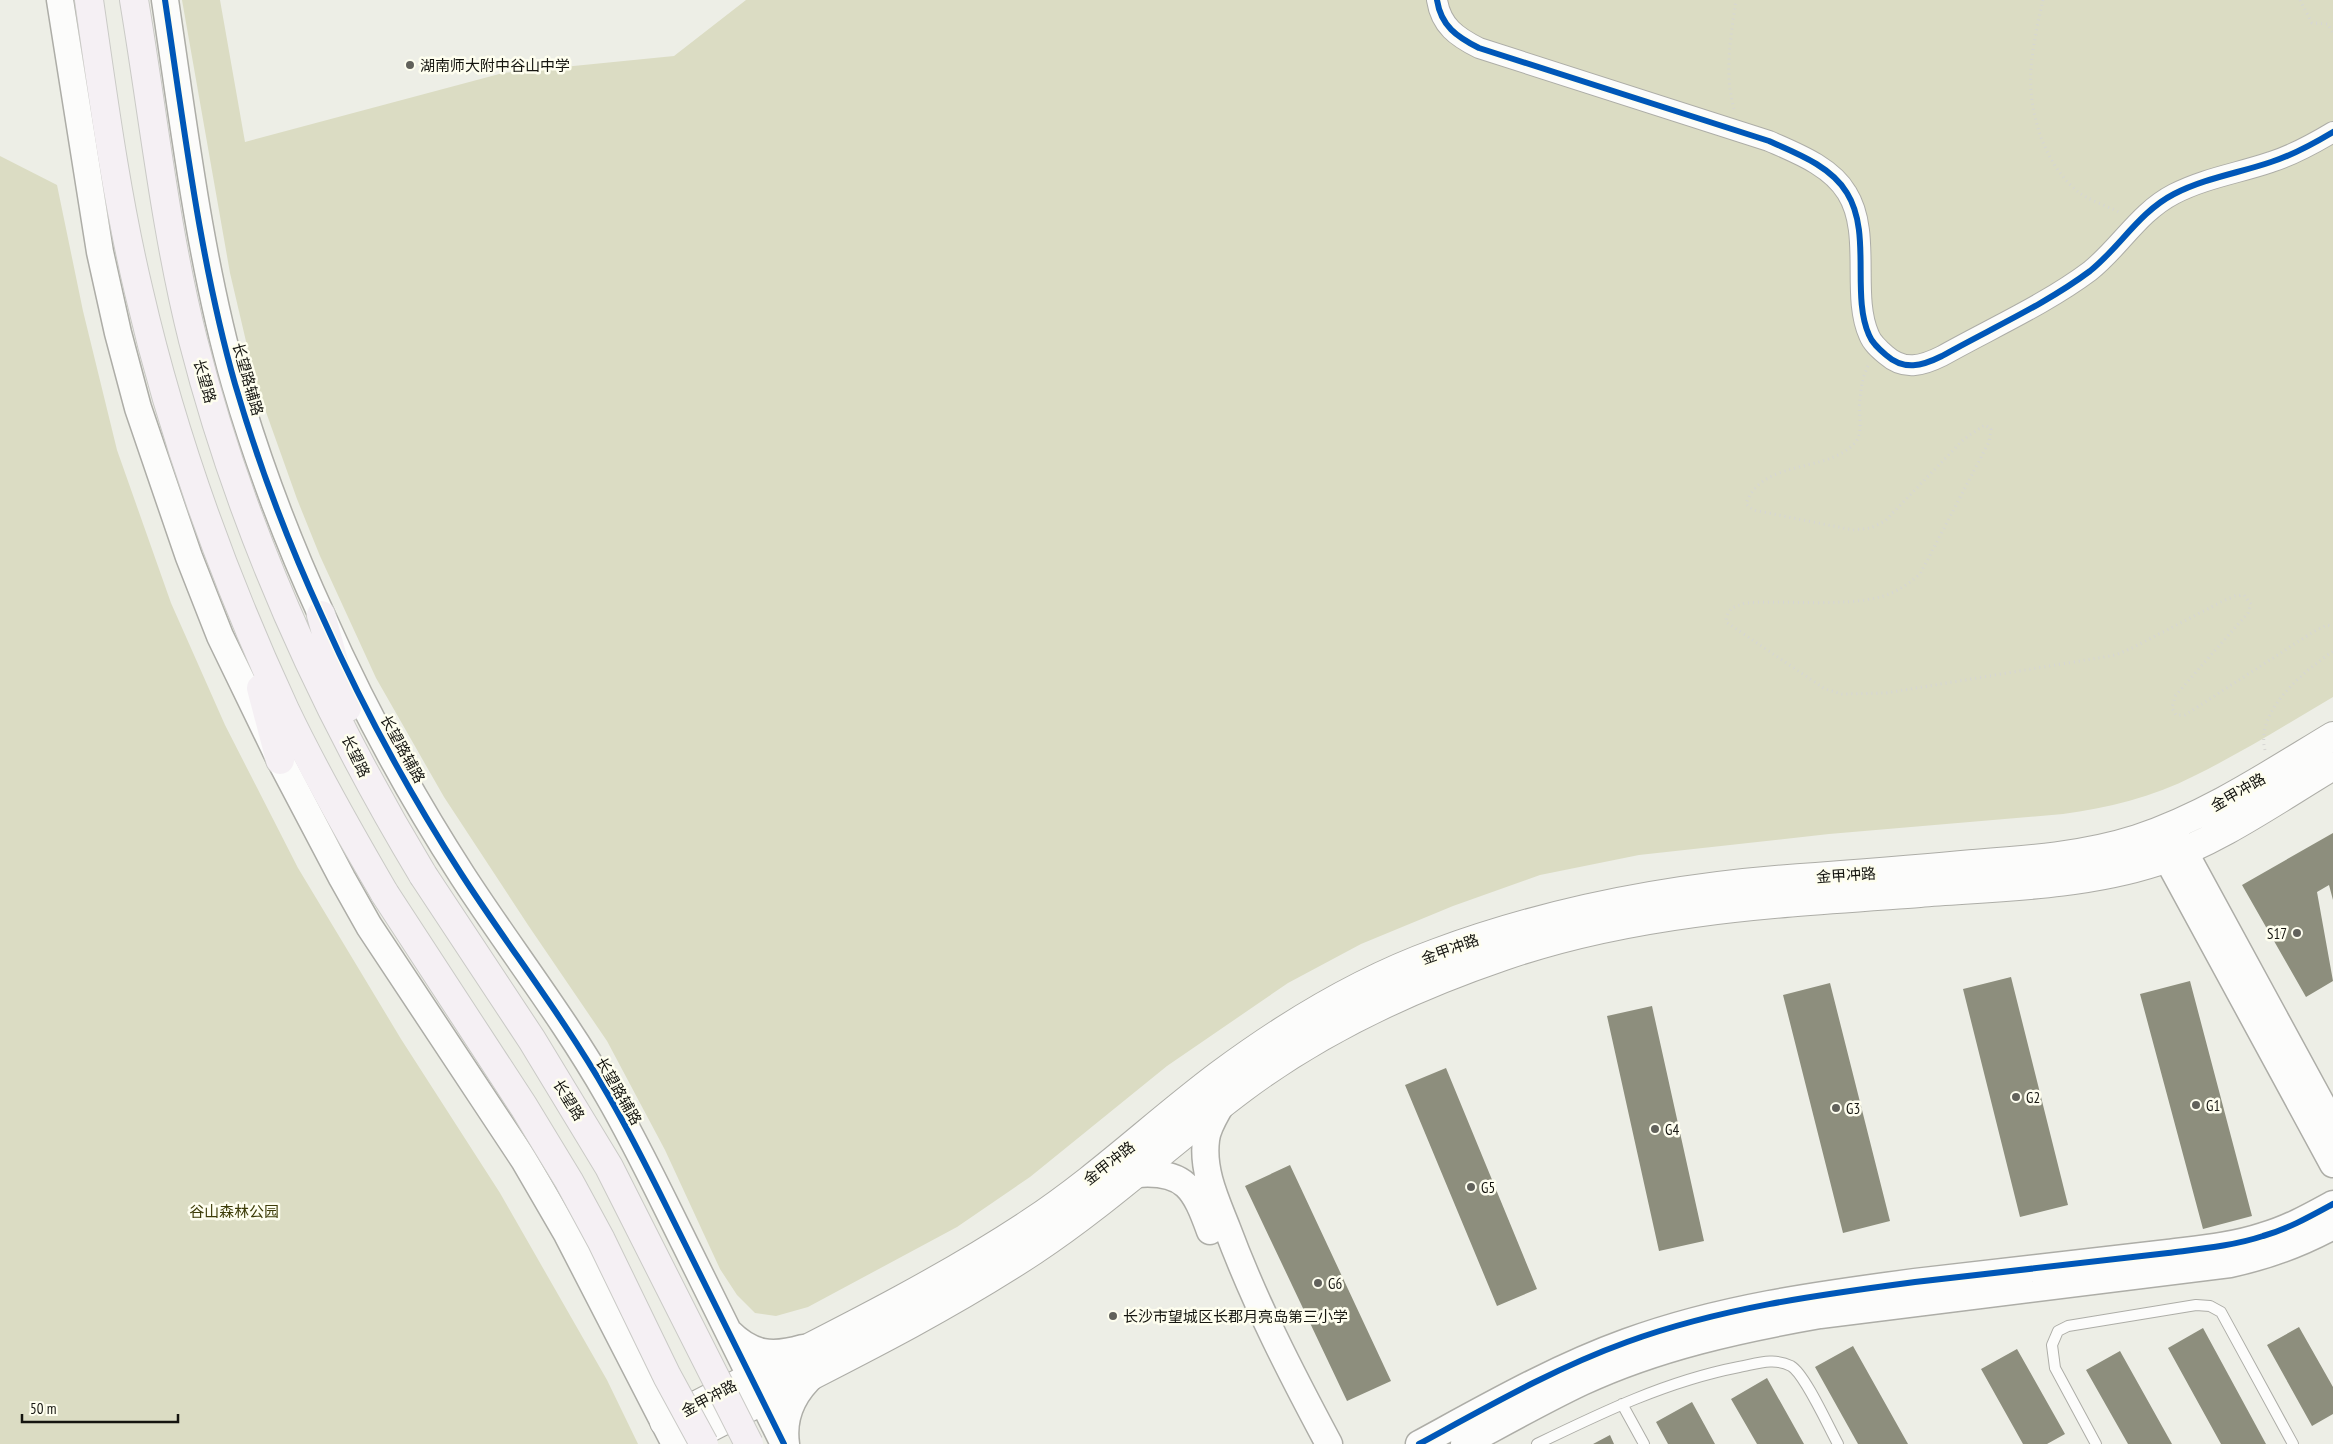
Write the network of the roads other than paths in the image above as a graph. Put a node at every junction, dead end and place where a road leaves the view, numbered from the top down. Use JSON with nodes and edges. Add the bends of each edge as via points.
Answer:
{"nodes":[{"id":1,"x":60,"y":0,"type":"edge"},
{"id":2,"x":89,"y":0,"type":"edge"},
{"id":3,"x":134,"y":0,"type":"edge"},
{"id":4,"x":164,"y":0,"type":"edge"},
{"id":5,"x":1436,"y":0,"type":"edge"},
{"id":6,"x":2333,"y":132,"type":"edge"},
{"id":7,"x":321,"y":615,"type":"junction"},
{"id":8,"x":243,"y":616,"type":"junction"},
{"id":9,"x":2333,"y":736,"type":"edge"},
{"id":10,"x":280,"y":760,"type":"junction"},
{"id":11,"x":2333,"y":766,"type":"edge"},
{"id":12,"x":364,"y":773,"type":"junction"},
{"id":13,"x":2162,"y":830,"type":"junction"},
{"id":14,"x":2175,"y":854,"type":"junction"},
{"id":15,"x":1221,"y":1106,"type":"junction"},
{"id":16,"x":2333,"y":1125,"type":"edge"},
{"id":17,"x":2333,"y":1164,"type":"edge"},
{"id":18,"x":1138,"y":1174,"type":"junction"},
{"id":19,"x":2333,"y":1204,"type":"edge"},
{"id":20,"x":2333,"y":1226,"type":"edge"},
{"id":21,"x":728,"y":1330,"type":"junction"},
{"id":22,"x":814,"y":1358,"type":"junction"},
{"id":23,"x":756,"y":1388,"type":"junction"},
{"id":24,"x":1622,"y":1404,"type":"junction"},
{"id":25,"x":673,"y":1437,"type":"edge"},
{"id":26,"x":704,"y":1444,"type":"edge"},
{"id":27,"x":749,"y":1444,"type":"edge"},
{"id":28,"x":785,"y":1444,"type":"edge"},
{"id":29,"x":1309,"y":1444,"type":"edge"},
{"id":30,"x":1329,"y":1444,"type":"edge"},
{"id":31,"x":1419,"y":1444,"type":"edge"},
{"id":32,"x":1464,"y":1444,"type":"edge"},
{"id":33,"x":1537,"y":1444,"type":"edge"},
{"id":34,"x":1644,"y":1444,"type":"edge"},
{"id":35,"x":1838,"y":1444,"type":"edge"},
{"id":36,"x":2096,"y":1444,"type":"edge"},
{"id":37,"x":2293,"y":1444,"type":"edge"}],
"edges":[{"from":1,"to":10,"type":"street","via":[[100,252],[138,408],[220,636]]},
{"from":2,"to":8,"type":"main road","via":[[105,110],[139,291],[205,516]]},
{"from":3,"to":12,"type":"main road","name":"长望路","via":[[172,238],[193,340],[216,418],[246,508],[276,583]]},
{"from":4,"to":7,"type":"street","name":"长望路辅路","via":[[190,167],[235,383],[260,463]]},
{"from":5,"to":6,"type":"street","via":[[1444,23],[1458,38],[1479,48],[1768,141],[1805,157],[1834,177],[1847,191],[1856,209],[1864,320],[1869,336],[1893,361],[1906,366],[1922,366],[2074,283],[2101,262],[2149,211],[2173,194],[2272,162]]},
{"from":7,"to":12,"type":"main road"},
{"from":7,"to":21,"type":"street","name":"长望路辅路","via":[[389,753],[420,806],[462,875],[608,1094]]},
{"from":8,"to":10,"type":"main road"},
{"from":8,"to":26,"type":"main road","bridge":true,"via":[[286,712],[342,820],[385,894],[524,1107],[568,1181]]},
{"from":9,"to":13,"type":"main road","name":"金甲冲路","via":[[2205,811]]},
{"from":10,"to":25,"type":"street","via":[[369,926],[524,1160],[567,1234]]},
{"from":11,"to":14,"type":"main road","name":"金甲冲路","via":[[2220,834]]},
{"from":12,"to":27,"type":"main road","name":"长望路","bridge":true,"via":[[423,875],[532,1040],[609,1167]]},
{"from":13,"to":14,"type":"street"},
{"from":13,"to":22,"type":"main road","name":"金甲冲路","via":[[2077,853],[1692,889],[1625,899],[1549,916],[1430,955],[1328,1003],[1283,1032],[1220,1075],[1032,1222],[942,1275]]},
{"from":14,"to":15,"type":"main road","name":"金甲冲路","via":[[2114,872],[2037,883],[1686,914],[1556,940],[1389,1000],[1294,1053]]},
{"from":14,"to":16,"type":"street"},
{"from":14,"to":17,"type":"street"},
{"from":15,"to":18,"type":"main road","name":"金甲冲路"},
{"from":15,"to":30,"type":"street","via":[[1208,1129],[1206,1140],[1211,1184],[1238,1258],[1266,1321]]},
{"from":18,"to":22,"type":"main road","name":"金甲冲路","via":[[1083,1216],[988,1280],[934,1311]]},
{"from":18,"to":29,"type":"street","via":[[1155,1172],[1173,1177],[1199,1201],[1222,1264]]},
{"from":19,"to":31,"type":"street","via":[[2263,1237],[2226,1245],[1827,1293],[1748,1307],[1627,1342],[1498,1401]]},
{"from":20,"to":32,"type":"street","via":[[2266,1257],[2230,1264],[1820,1315],[1754,1327],[1682,1346],[1584,1382]]},
{"from":21,"to":22,"type":"street","via":[[740,1343],[768,1353]]},
{"from":21,"to":23,"type":"street","name":"长望路辅路"},
{"from":22,"to":23,"type":"main road","name":"金甲冲路"},
{"from":22,"to":28,"type":"street","via":[[805,1383],[789,1407]]},
{"from":23,"to":25,"type":"main road","name":"金甲冲路"},
{"from":23,"to":28,"type":"street","name":"长望路辅路"},
{"from":24,"to":33,"type":"lane"},
{"from":24,"to":34,"type":"lane"},
{"from":24,"to":35,"type":"lane","via":[[1648,1392],[1712,1372],[1769,1361],[1782,1362],[1802,1378]]},
{"from":36,"to":37,"type":"lane","via":[[2055,1368],[2052,1345],[2058,1331],[2068,1326],[2196,1305],[2210,1306],[2221,1312]]}]}
